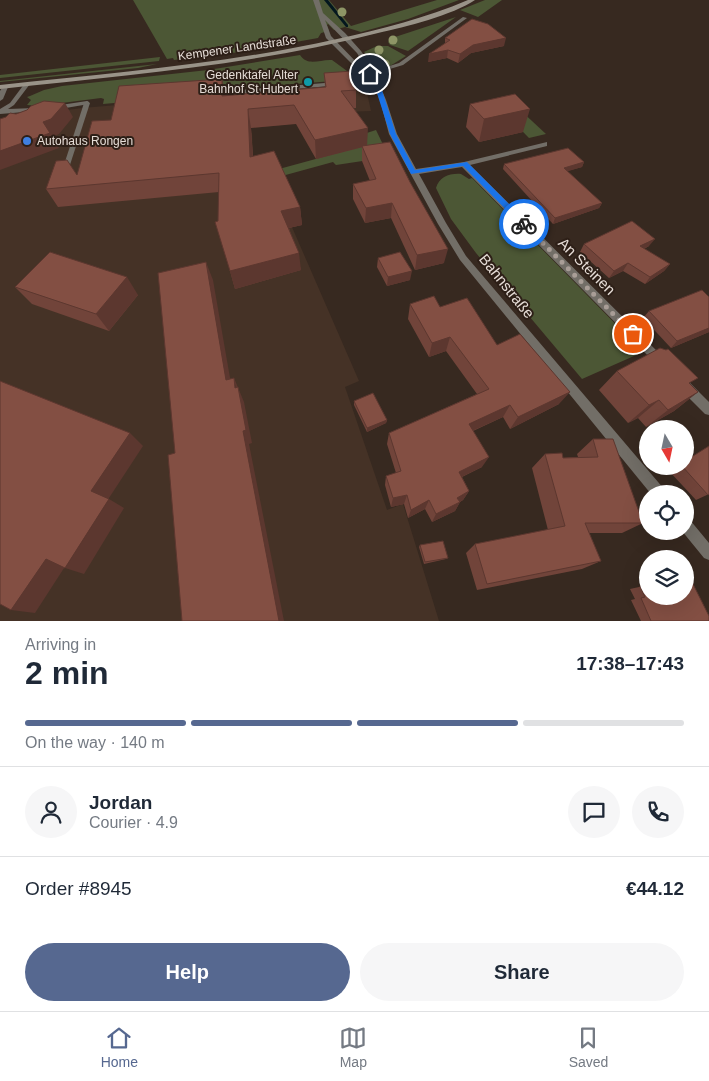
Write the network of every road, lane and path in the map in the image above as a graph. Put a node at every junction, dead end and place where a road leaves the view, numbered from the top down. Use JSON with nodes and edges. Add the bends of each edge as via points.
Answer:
{"nodes":[{"id":1,"x":316,"y":0,"type":"edge"},
{"id":2,"x":472,"y":0,"type":"edge"},
{"id":3,"x":322,"y":15,"type":"junction"},
{"id":4,"x":465,"y":18,"type":"dead end"},
{"id":5,"x":348,"y":39,"type":"junction"},
{"id":6,"x":333,"y":43,"type":"junction"},
{"id":7,"x":372,"y":77,"type":"junction"},
{"id":8,"x":27,"y":84,"type":"junction"},
{"id":9,"x":3,"y":87,"type":"edge"},
{"id":10,"x":209,"y":94,"type":"edge"},
{"id":11,"x":0,"y":99,"type":"edge"},
{"id":12,"x":87,"y":104,"type":"joint"},
{"id":13,"x":49,"y":108,"type":"edge"},
{"id":14,"x":40,"y":109,"type":"edge"},
{"id":15,"x":0,"y":112,"type":"edge"},
{"id":16,"x":544,"y":144,"type":"dead end"},
{"id":17,"x":464,"y":164,"type":"junction"},
{"id":18,"x":65,"y":171,"type":"edge"},
{"id":19,"x":413,"y":172,"type":"junction"},
{"id":20,"x":666,"y":367,"type":"edge"},
{"id":21,"x":680,"y":380,"type":"edge"},
{"id":22,"x":709,"y":410,"type":"edge"},
{"id":23,"x":652,"y":485,"type":"edge"},
{"id":24,"x":694,"y":536,"type":"edge"},
{"id":25,"x":709,"y":554,"type":"edge"}],
"edges":[{"from":1,"to":3,"type":"street"},
{"from":2,"to":5,"type":"street","name":"Kempener Landstraße","via":[[415,21]]},
{"from":3,"to":5,"type":"street","name":"Bahnstraße"},
{"from":3,"to":6,"type":"street","via":[[327,35]]},
{"from":4,"to":7,"type":"lane","via":[[400,64]]},
{"from":5,"to":6,"type":"street","name":"Kempener Landstraße"},
{"from":5,"to":7,"type":"street","name":"Bahnstraße","via":[[369,67]]},
{"from":6,"to":7,"type":"street","via":[[360,70]]},
{"from":6,"to":8,"type":"street","name":"Kempener Landstraße","via":[[221,63]]},
{"from":7,"to":10,"type":"lane"},
{"from":7,"to":19,"type":"street","name":"Bahnstraße","via":[[393,134]]},
{"from":8,"to":9,"type":"street","name":"Kempener Landstraße"},
{"from":8,"to":15,"type":"street","via":[[12,104]]},
{"from":9,"to":11,"type":"street"},
{"from":12,"to":13,"type":"street"},
{"from":12,"to":18,"type":"lane"},
{"from":14,"to":15,"type":"street"},
{"from":16,"to":17,"type":"street"},
{"from":17,"to":19,"type":"street"},
{"from":17,"to":20,"type":"street","name":"An Steinen"},
{"from":19,"to":23,"type":"street","name":"Bahnstraße","via":[[463,258]]},
{"from":21,"to":22,"type":"street"},
{"from":24,"to":25,"type":"street"}]}
